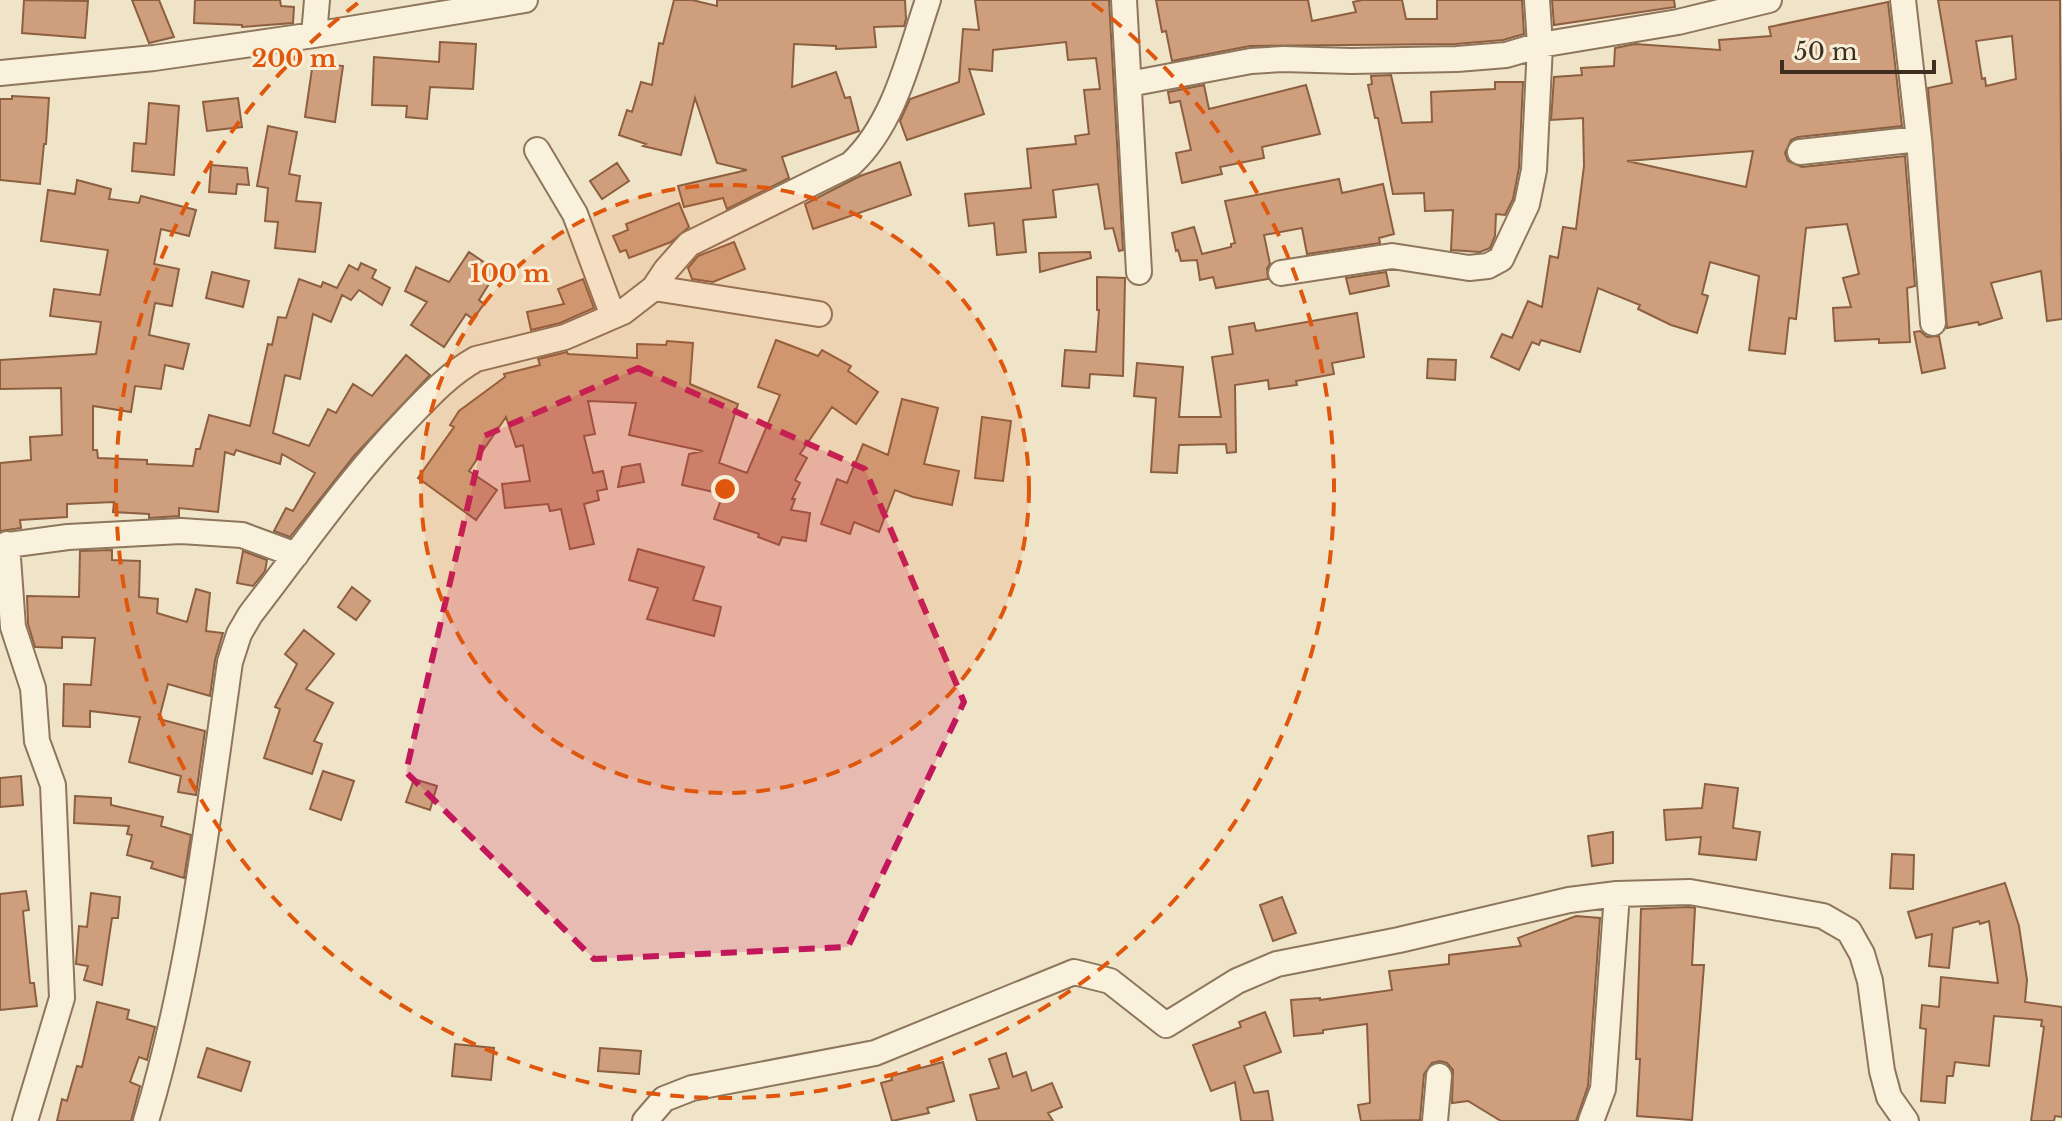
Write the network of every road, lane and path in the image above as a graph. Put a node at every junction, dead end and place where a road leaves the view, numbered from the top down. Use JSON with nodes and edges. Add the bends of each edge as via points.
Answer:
{"nodes":[{"id":1,"x":317,"y":0,"type":"edge"},
{"id":2,"x":525,"y":0,"type":"edge"},
{"id":3,"x":928,"y":0,"type":"edge"},
{"id":4,"x":1124,"y":0,"type":"edge"},
{"id":5,"x":1537,"y":0,"type":"edge"},
{"id":6,"x":1769,"y":0,"type":"edge"},
{"id":7,"x":1903,"y":0,"type":"edge"},
{"id":8,"x":1737,"y":3,"type":"edge"},
{"id":9,"x":314,"y":35,"type":"junction"},
{"id":10,"x":1540,"y":45,"type":"junction"},
{"id":11,"x":0,"y":73,"type":"edge"},
{"id":12,"x":1129,"y":84,"type":"junction"},
{"id":13,"x":1919,"y":139,"type":"junction"},
{"id":14,"x":537,"y":150,"type":"dead end"},
{"id":15,"x":1800,"y":152,"type":"dead end"},
{"id":16,"x":1139,"y":272,"type":"dead end"},
{"id":17,"x":1281,"y":273,"type":"dead end"},
{"id":18,"x":654,"y":288,"type":"junction"},
{"id":19,"x":819,"y":314,"type":"dead end"},
{"id":20,"x":613,"y":316,"type":"junction"},
{"id":21,"x":1933,"y":323,"type":"dead end"},
{"id":22,"x":4,"y":545,"type":"edge"},
{"id":23,"x":296,"y":555,"type":"junction"},
{"id":24,"x":1617,"y":894,"type":"junction"},
{"id":25,"x":1439,"y":1076,"type":"dead end"},
{"id":26,"x":25,"y":1121,"type":"edge"},
{"id":27,"x":146,"y":1121,"type":"edge"},
{"id":28,"x":645,"y":1121,"type":"edge"},
{"id":29,"x":1435,"y":1121,"type":"edge"},
{"id":30,"x":1591,"y":1121,"type":"edge"},
{"id":31,"x":1906,"y":1121,"type":"edge"}],
"edges":[{"from":1,"to":9,"type":"street"},
{"from":2,"to":9,"type":"street"},
{"from":3,"to":18,"type":"street","via":[[889,111],[866,150],[851,164],[689,244]]},
{"from":4,"to":12,"type":"street"},
{"from":5,"to":10,"type":"street"},
{"from":6,"to":8,"type":"street"},
{"from":7,"to":13,"type":"street"},
{"from":8,"to":10,"type":"street","via":[[1678,22]]},
{"from":9,"to":11,"type":"street"},
{"from":10,"to":12,"type":"street","via":[[1506,55],[1457,59],[1251,61]]},
{"from":10,"to":17,"type":"street","via":[[1534,170],[1527,204],[1501,259],[1469,268],[1392,256]]},
{"from":12,"to":16,"type":"street"},
{"from":13,"to":15,"type":"street"},
{"from":13,"to":21,"type":"street"},
{"from":14,"to":20,"type":"street","via":[[575,214]]},
{"from":18,"to":19,"type":"street"},
{"from":18,"to":20,"type":"street"},
{"from":20,"to":23,"type":"street","via":[[565,337],[463,366],[375,452]]},
{"from":22,"to":23,"type":"street","via":[[181,531],[242,535]]},
{"from":22,"to":26,"type":"street","via":[[13,627],[33,688],[37,741],[53,785],[62,998]]},
{"from":23,"to":27,"type":"street","via":[[250,615],[230,662],[190,929]]},
{"from":24,"to":28,"type":"street","via":[[1277,964],[1237,981],[1166,1025],[1110,981],[1074,972],[875,1053],[692,1088],[664,1099]]},
{"from":24,"to":30,"type":"street","via":[[1603,1089]]},
{"from":24,"to":31,"type":"street","via":[[1690,892],[1724,897],[1823,916],[1849,931],[1870,981],[1889,1097]]},
{"from":25,"to":29,"type":"street"}]}
